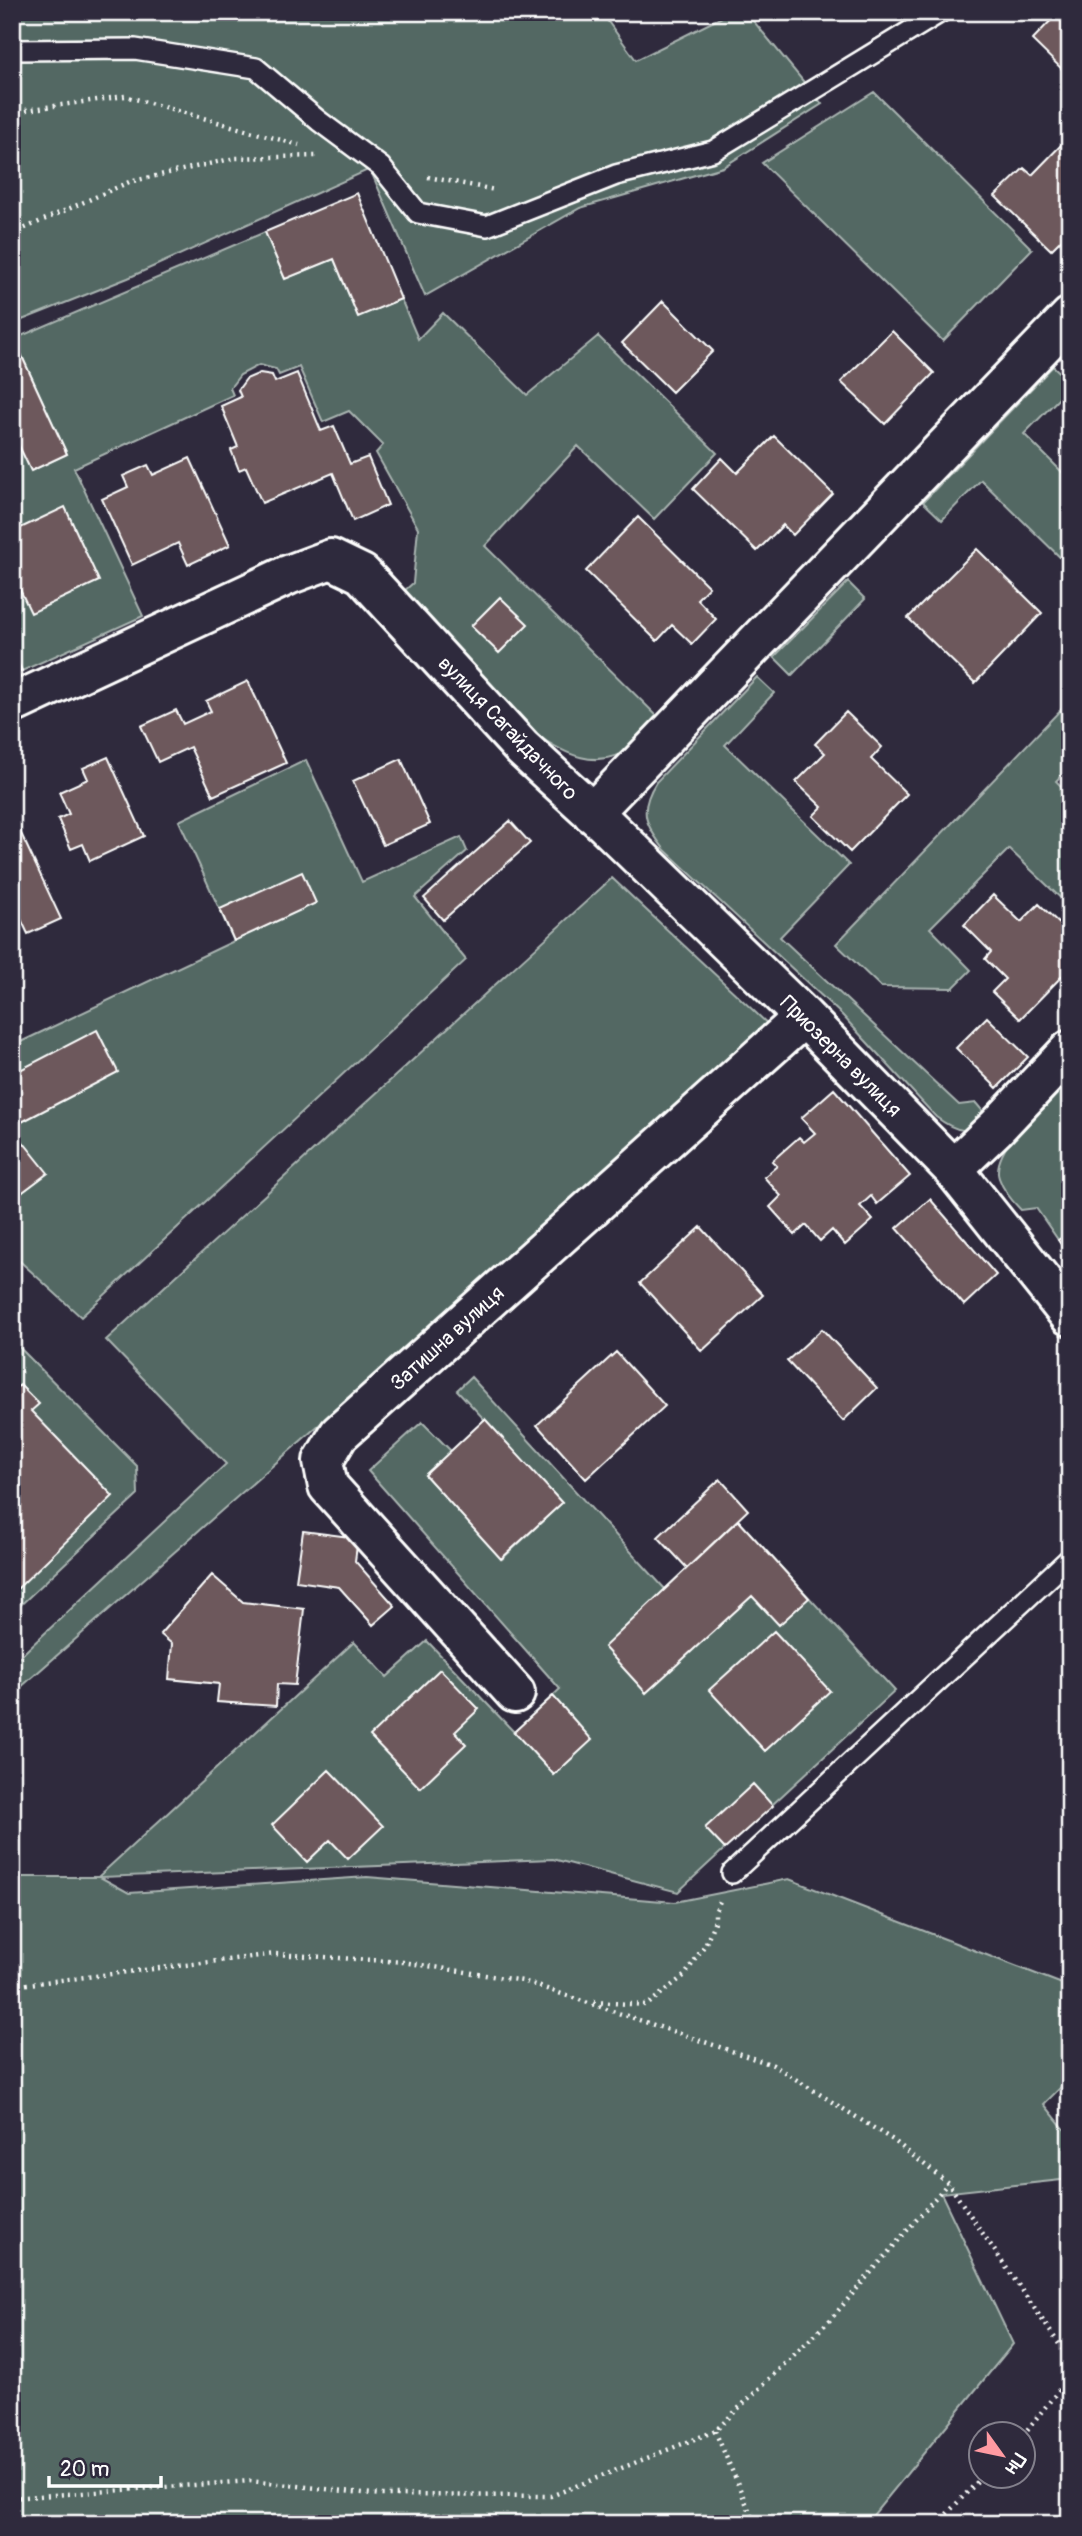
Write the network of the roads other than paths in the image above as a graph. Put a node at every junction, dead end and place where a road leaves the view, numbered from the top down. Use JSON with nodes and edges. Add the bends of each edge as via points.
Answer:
{"nodes":[{"id":1,"x":941,"y":12,"type":"edge"},
{"id":2,"x":12,"y":50,"type":"edge"},
{"id":3,"x":1070,"y":317,"type":"edge"},
{"id":4,"x":12,"y":704,"type":"edge"},
{"id":5,"x":592,"y":813,"type":"junction"},
{"id":6,"x":804,"y":1017,"type":"junction"},
{"id":7,"x":1070,"y":1050,"type":"edge"},
{"id":8,"x":953,"y":1169,"type":"junction"},
{"id":9,"x":1070,"y":1316,"type":"edge"},
{"id":10,"x":1070,"y":1558,"type":"edge"},
{"id":11,"x":515,"y":1693,"type":"dead end"},
{"id":12,"x":732,"y":1872,"type":"road end"}],
"edges":[{"from":1,"to":2,"type":"lane","via":[[713,151],[616,175],[487,226],[418,213],[381,167],[256,68],[135,49]]},
{"from":3,"to":5,"type":"street","name":"вулиця Сагайдачного"},
{"from":4,"to":5,"type":"street","name":"вулиця Сагайдачного","via":[[331,559],[362,574],[522,748]]},
{"from":5,"to":6,"type":"street","name":"Приозерна вулиця"},
{"from":6,"to":8,"type":"street","name":"Приозерна вулиця"},
{"from":6,"to":11,"type":"street","name":"Затишна вулиця","via":[[339,1434],[323,1461],[328,1486]]},
{"from":7,"to":8,"type":"street"},
{"from":8,"to":9,"type":"street","name":"Приозерна вулиця"},
{"from":10,"to":12,"type":"lane"}]}
